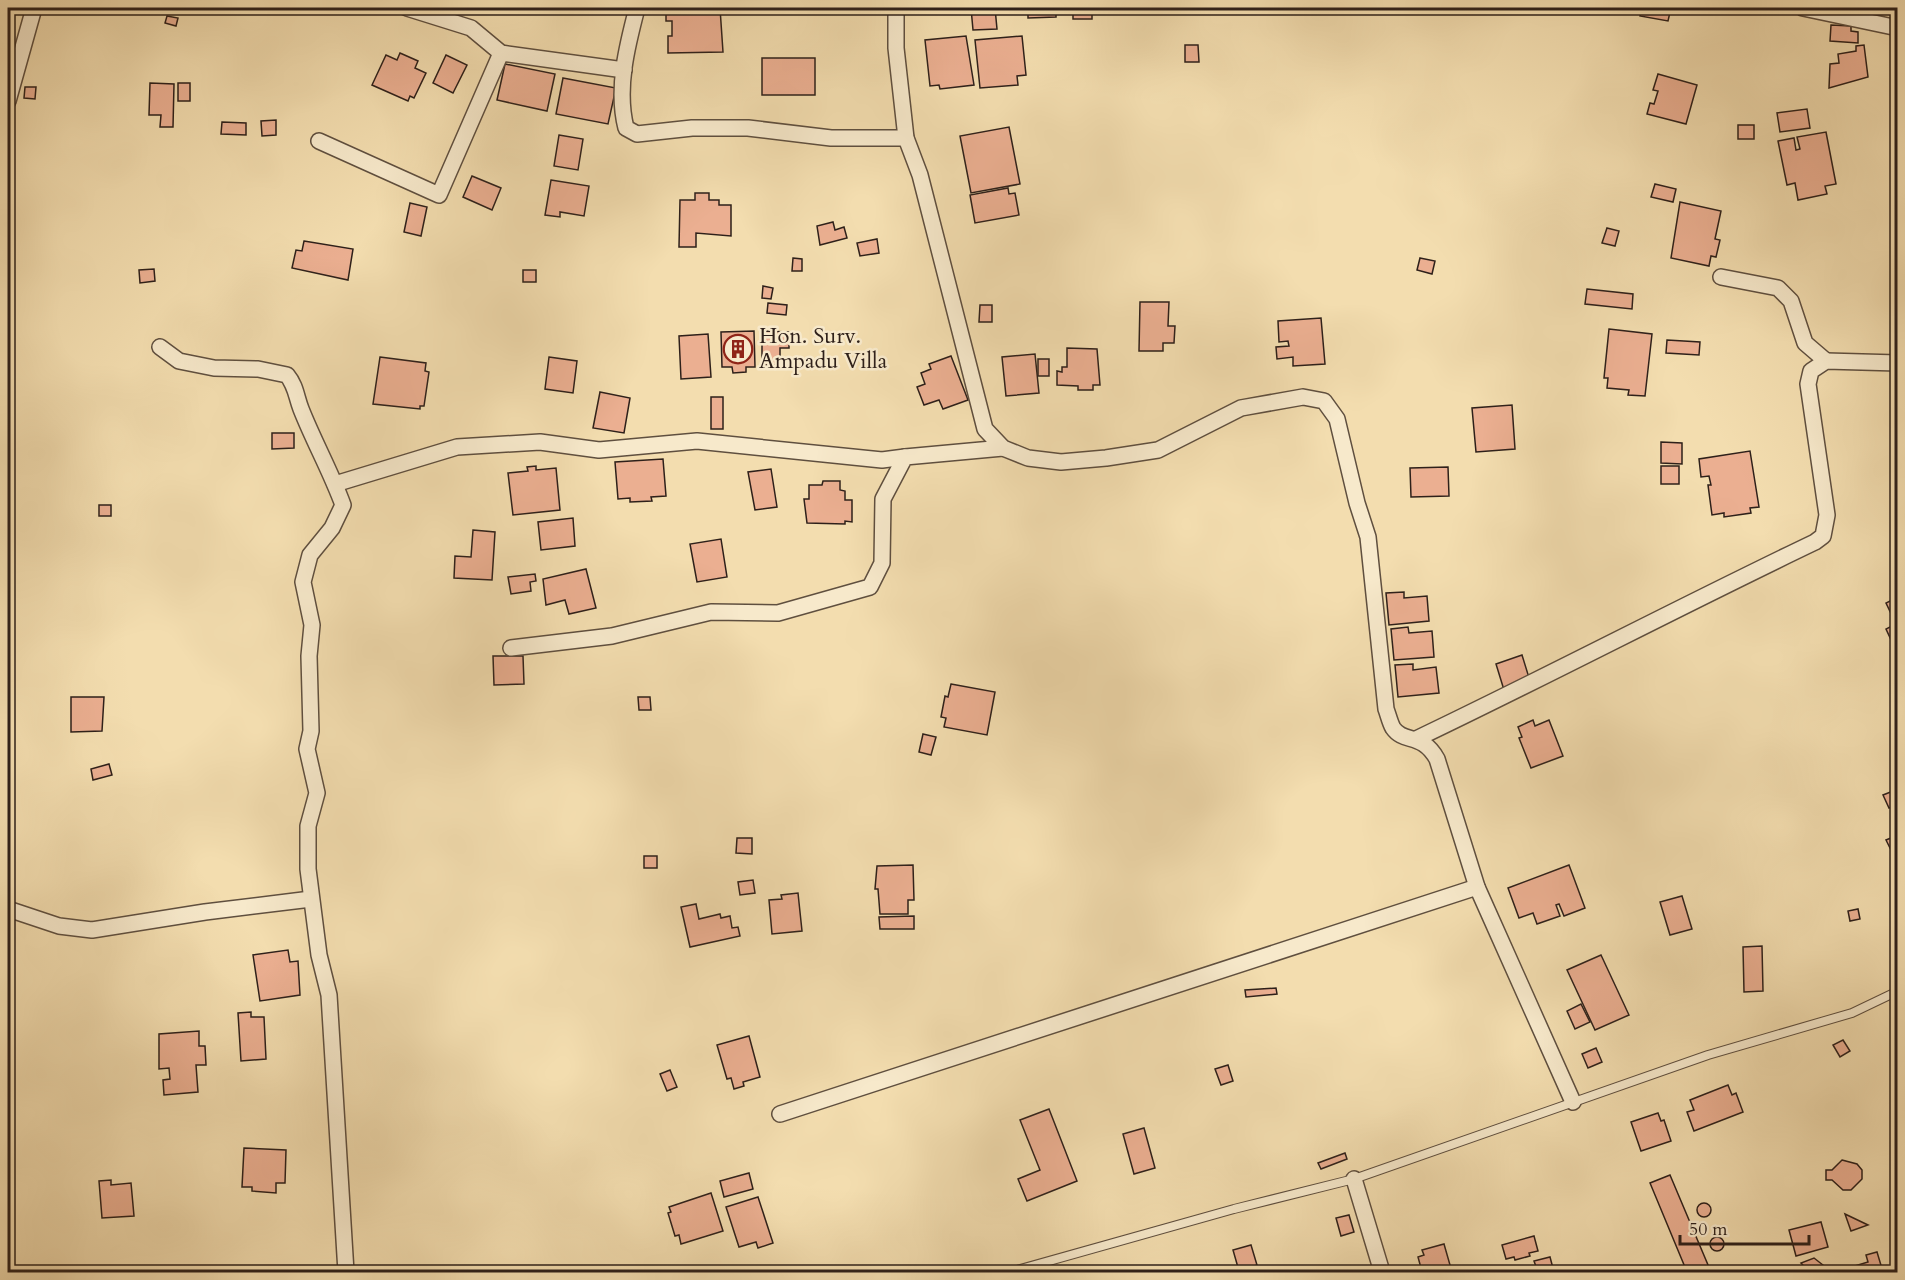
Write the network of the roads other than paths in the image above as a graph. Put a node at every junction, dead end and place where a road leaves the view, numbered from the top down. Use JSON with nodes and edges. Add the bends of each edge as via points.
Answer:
{"nodes":[{"id":1,"x":34,"y":8,"type":"edge"},
{"id":2,"x":407,"y":8,"type":"edge"},
{"id":3,"x":637,"y":8,"type":"edge"},
{"id":4,"x":896,"y":8,"type":"edge"},
{"id":5,"x":1803,"y":8,"type":"edge"},
{"id":6,"x":1898,"y":28,"type":"edge"},
{"id":7,"x":501,"y":53,"type":"junction"},
{"id":8,"x":624,"y":70,"type":"junction"},
{"id":9,"x":8,"y":101,"type":"edge"},
{"id":10,"x":906,"y":138,"type":"junction"},
{"id":11,"x":320,"y":141,"type":"dead end"},
{"id":12,"x":1721,"y":277,"type":"dead end"},
{"id":13,"x":160,"y":348,"type":"dead end"},
{"id":14,"x":1826,"y":361,"type":"junction"},
{"id":15,"x":1898,"y":363,"type":"edge"},
{"id":16,"x":1003,"y":448,"type":"junction"},
{"id":17,"x":905,"y":457,"type":"junction"},
{"id":18,"x":335,"y":484,"type":"junction"},
{"id":19,"x":511,"y":648,"type":"dead end"},
{"id":20,"x":1416,"y":739,"type":"junction"},
{"id":21,"x":1477,"y":887,"type":"junction"},
{"id":22,"x":311,"y":899,"type":"junction"},
{"id":23,"x":8,"y":909,"type":"edge"},
{"id":24,"x":1898,"y":991,"type":"edge"},
{"id":25,"x":1573,"y":1102,"type":"junction"},
{"id":26,"x":780,"y":1114,"type":"dead end"},
{"id":27,"x":1354,"y":1179,"type":"junction"},
{"id":28,"x":346,"y":1272,"type":"edge"},
{"id":29,"x":1010,"y":1272,"type":"edge"},
{"id":30,"x":1382,"y":1272,"type":"edge"}],
"edges":[{"from":1,"to":9,"type":"street"},
{"from":2,"to":7,"type":"street","via":[[471,28]]},
{"from":3,"to":8,"type":"street"},
{"from":4,"to":10,"type":"street","via":[[896,48]]},
{"from":5,"to":6,"type":"street"},
{"from":7,"to":8,"type":"street"},
{"from":7,"to":11,"type":"street","via":[[439,195]]},
{"from":8,"to":10,"type":"street","via":[[621,109],[626,128],[637,134],[692,128],[748,128],[831,138]]},
{"from":10,"to":16,"type":"street","via":[[920,175],[985,429]]},
{"from":12,"to":14,"type":"street","via":[[1778,288],[1791,301],[1805,343]]},
{"from":13,"to":18,"type":"street","via":[[179,361],[287,375],[296,386],[301,409]]},
{"from":14,"to":15,"type":"street"},
{"from":14,"to":20,"type":"street","via":[[1811,371],[1808,384],[1827,515],[1823,536],[1554,674]]},
{"from":16,"to":17,"type":"street"},
{"from":16,"to":20,"type":"street","via":[[1028,458],[1061,462],[1106,458],[1158,450],[1241,408],[1303,397],[1324,401],[1337,419],[1368,537],[1386,709],[1394,729]]},
{"from":17,"to":18,"type":"street","via":[[882,460],[697,441],[598,450],[540,442],[457,447]]},
{"from":17,"to":19,"type":"street","via":[[883,499],[882,562],[870,587],[778,614],[711,612],[612,636]]},
{"from":18,"to":22,"type":"street","via":[[343,505],[339,517],[310,555],[303,582],[312,625],[312,731],[307,749],[317,793],[308,826]]},
{"from":20,"to":21,"type":"street","via":[[1430,746],[1437,759]]},
{"from":21,"to":25,"type":"street"},
{"from":21,"to":26,"type":"street"},
{"from":22,"to":23,"type":"street","via":[[92,930],[60,926]]},
{"from":22,"to":28,"type":"street","via":[[332,1016]]},
{"from":24,"to":25,"type":"lane","via":[[1852,1013],[1708,1055]]},
{"from":25,"to":27,"type":"lane"},
{"from":27,"to":29,"type":"lane"},
{"from":27,"to":30,"type":"street"}]}
